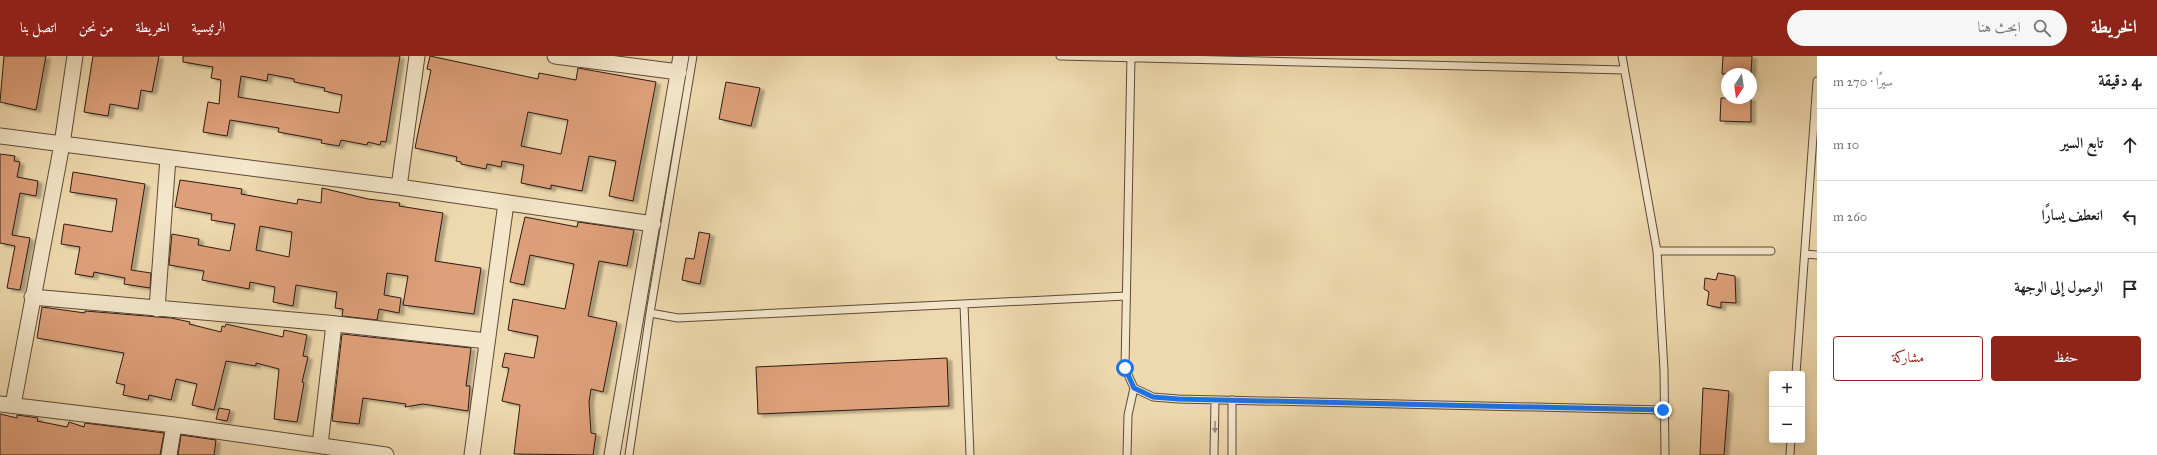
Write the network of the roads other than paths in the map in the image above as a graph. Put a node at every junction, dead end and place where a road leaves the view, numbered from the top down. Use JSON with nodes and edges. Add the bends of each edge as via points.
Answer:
{"nodes":[{"id":1,"x":74,"y":56,"type":"edge"},
{"id":2,"x":417,"y":56,"type":"edge"},
{"id":3,"x":555,"y":56,"type":"edge"},
{"id":4,"x":681,"y":56,"type":"edge"},
{"id":5,"x":693,"y":56,"type":"edge"},
{"id":6,"x":1060,"y":56,"type":"edge"},
{"id":7,"x":1622,"y":56,"type":"edge"},
{"id":8,"x":1130,"y":57,"type":"edge"},
{"id":9,"x":1624,"y":70,"type":"junction"},
{"id":10,"x":679,"y":72,"type":"junction"},
{"id":11,"x":1817,"y":81,"type":"edge"},
{"id":12,"x":0,"y":136,"type":"edge"},
{"id":13,"x":62,"y":144,"type":"junction"},
{"id":14,"x":168,"y":158,"type":"junction"},
{"id":15,"x":399,"y":187,"type":"junction"},
{"id":16,"x":506,"y":203,"type":"junction"},
{"id":17,"x":653,"y":224,"type":"junction"},
{"id":18,"x":1657,"y":251,"type":"junction"},
{"id":19,"x":1771,"y":251,"type":"dead end"},
{"id":20,"x":1805,"y":254,"type":"junction"},
{"id":21,"x":1817,"y":255,"type":"edge"},
{"id":22,"x":1126,"y":296,"type":"junction"},
{"id":23,"x":32,"y":297,"type":"junction"},
{"id":24,"x":964,"y":305,"type":"junction"},
{"id":25,"x":157,"y":309,"type":"junction"},
{"id":26,"x":650,"y":313,"type":"junction"},
{"id":27,"x":334,"y":324,"type":"junction"},
{"id":28,"x":487,"y":341,"type":"junction"},
{"id":29,"x":1796,"y":371,"type":"edge"},
{"id":30,"x":1134,"y":388,"type":"junction"},
{"id":31,"x":1215,"y":400,"type":"junction"},
{"id":32,"x":1232,"y":400,"type":"junction"},
{"id":33,"x":6,"y":405,"type":"edge"},
{"id":34,"x":1663,"y":410,"type":"junction"},
{"id":35,"x":174,"y":426,"type":"junction"},
{"id":36,"x":1791,"y":443,"type":"edge"},
{"id":37,"x":320,"y":445,"type":"junction"},
{"id":38,"x":170,"y":455,"type":"edge"},
{"id":39,"x":386,"y":455,"type":"edge"},
{"id":40,"x":472,"y":455,"type":"edge"},
{"id":41,"x":612,"y":455,"type":"edge"},
{"id":42,"x":630,"y":455,"type":"edge"},
{"id":43,"x":970,"y":455,"type":"edge"},
{"id":44,"x":1127,"y":455,"type":"edge"},
{"id":45,"x":1214,"y":455,"type":"edge"},
{"id":46,"x":1232,"y":455,"type":"edge"},
{"id":47,"x":1665,"y":455,"type":"edge"},
{"id":48,"x":1790,"y":455,"type":"edge"}],
"edges":[{"from":1,"to":13,"type":"street"},
{"from":2,"to":15,"type":"street"},
{"from":3,"to":10,"type":"street"},
{"from":4,"to":10,"type":"street"},
{"from":5,"to":26,"type":"lane"},
{"from":6,"to":8,"type":"lane"},
{"from":7,"to":9,"type":"lane"},
{"from":8,"to":9,"type":"lane"},
{"from":8,"to":22,"type":"lane"},
{"from":9,"to":18,"type":"lane"},
{"from":10,"to":17,"type":"street"},
{"from":11,"to":20,"type":"lane"},
{"from":12,"to":13,"type":"street"},
{"from":13,"to":14,"type":"street"},
{"from":13,"to":23,"type":"street"},
{"from":14,"to":15,"type":"street"},
{"from":14,"to":25,"type":"street"},
{"from":15,"to":16,"type":"street"},
{"from":16,"to":17,"type":"street"},
{"from":16,"to":28,"type":"street"},
{"from":17,"to":41,"type":"street"},
{"from":18,"to":19,"type":"lane"},
{"from":18,"to":34,"type":"lane","via":[[1664,362]]},
{"from":20,"to":21,"type":"lane"},
{"from":20,"to":29,"type":"lane"},
{"from":22,"to":24,"type":"lane"},
{"from":22,"to":30,"type":"lane","via":[[1125,368]]},
{"from":23,"to":25,"type":"street"},
{"from":23,"to":33,"type":"street"},
{"from":24,"to":26,"type":"lane","via":[[678,318]]},
{"from":24,"to":43,"type":"lane"},
{"from":25,"to":27,"type":"street"},
{"from":26,"to":42,"type":"lane"},
{"from":27,"to":28,"type":"street"},
{"from":27,"to":37,"type":"street"},
{"from":28,"to":40,"type":"street"},
{"from":30,"to":31,"type":"lane","via":[[1153,397]]},
{"from":30,"to":44,"type":"lane","via":[[1128,415]]},
{"from":31,"to":32,"type":"lane"},
{"from":31,"to":45,"type":"lane","one_way":true},
{"from":32,"to":34,"type":"lane"},
{"from":32,"to":46,"type":"lane"},
{"from":33,"to":35,"type":"street"},
{"from":34,"to":47,"type":"lane"},
{"from":35,"to":37,"type":"street"},
{"from":35,"to":38,"type":"street"},
{"from":36,"to":48,"type":"lane"},
{"from":37,"to":39,"type":"street"}]}
